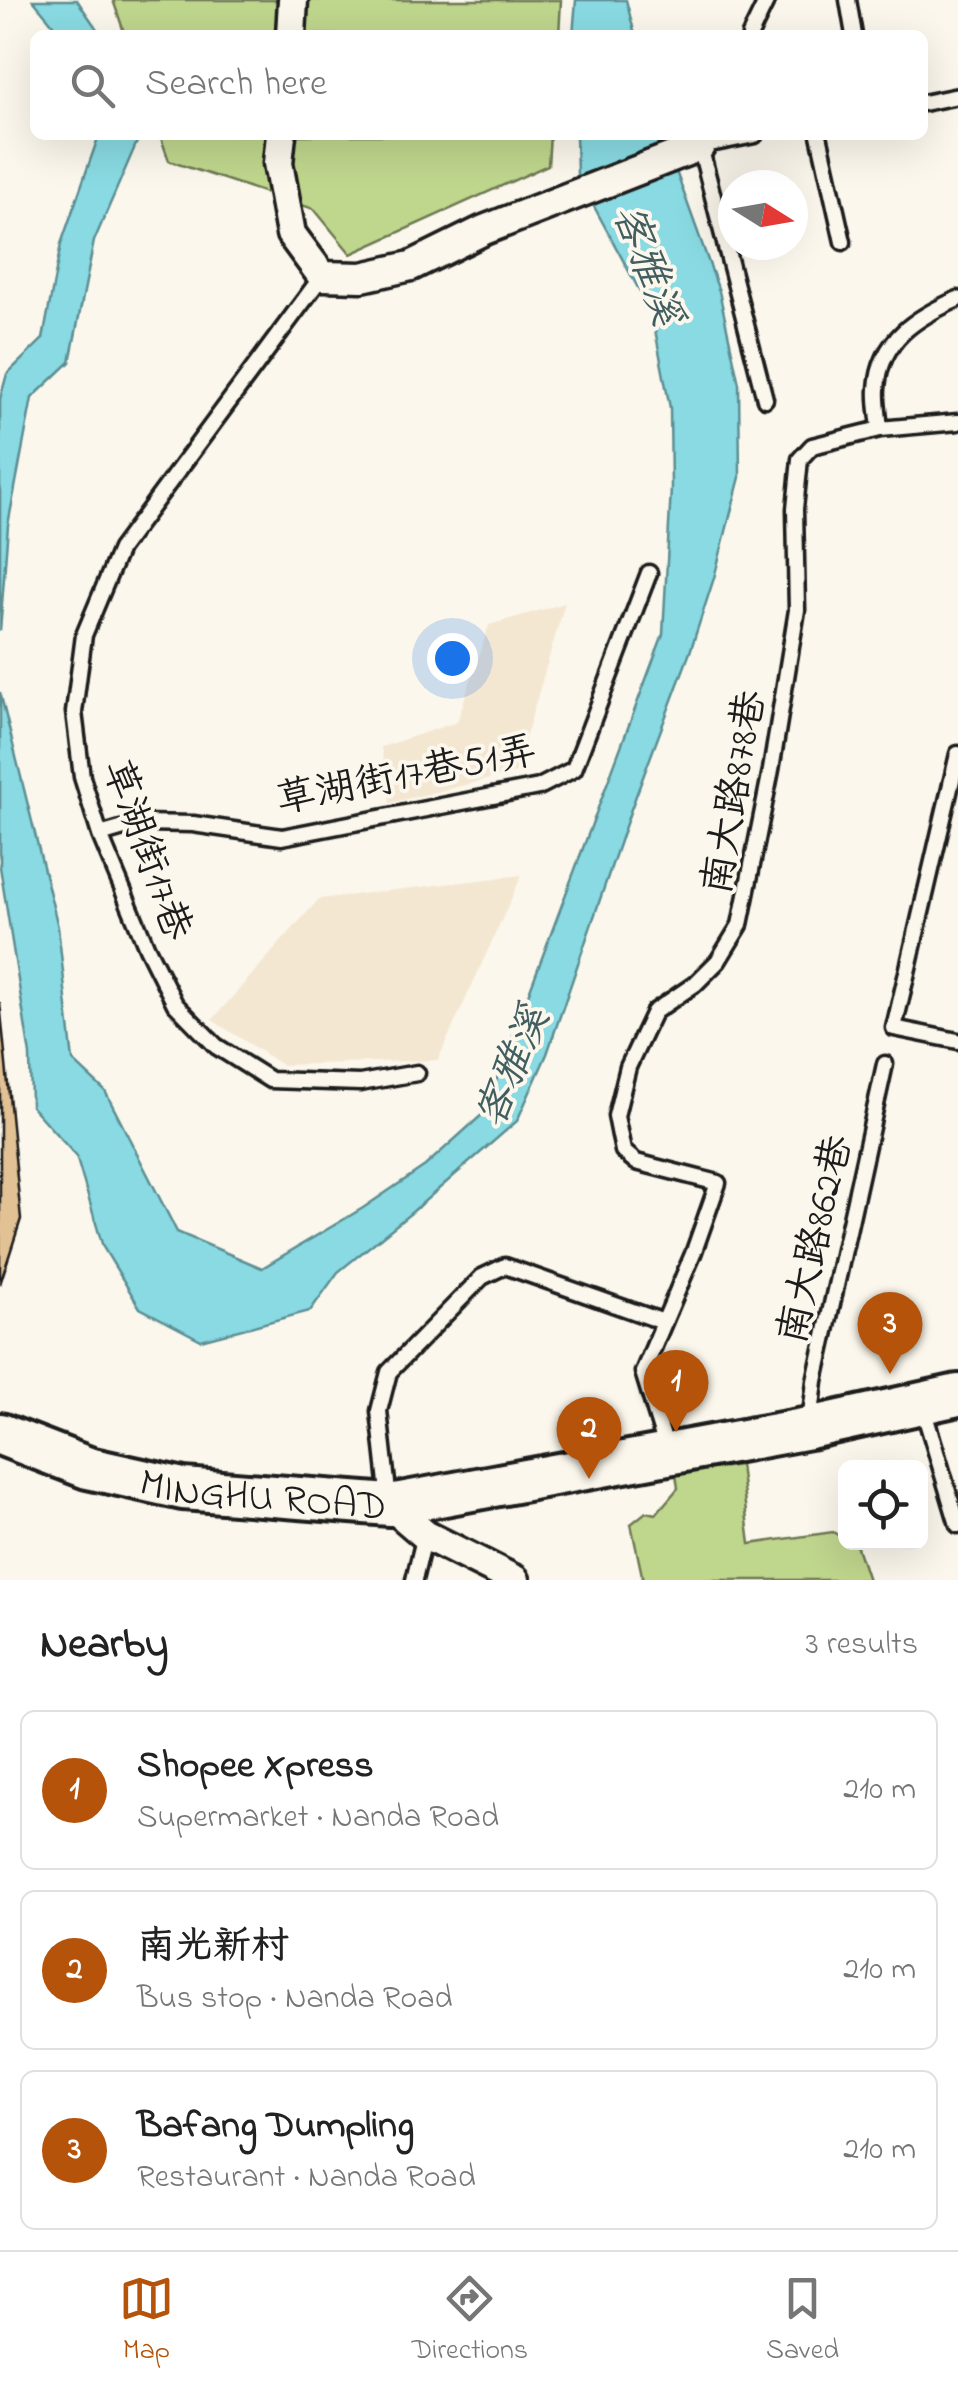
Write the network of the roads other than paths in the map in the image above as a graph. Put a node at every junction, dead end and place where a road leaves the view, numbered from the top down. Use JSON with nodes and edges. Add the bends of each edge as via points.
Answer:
{"nodes":[{"id":1,"x":293,"y":0,"type":"edge"},
{"id":2,"x":767,"y":0,"type":"edge"},
{"id":3,"x":848,"y":0,"type":"edge"},
{"id":4,"x":292,"y":30,"type":"edge"},
{"id":5,"x":752,"y":30,"type":"edge"},
{"id":6,"x":853,"y":30,"type":"edge"},
{"id":7,"x":958,"y":96,"type":"edge"},
{"id":8,"x":928,"y":101,"type":"edge"},
{"id":9,"x":280,"y":140,"type":"edge"},
{"id":10,"x":721,"y":140,"type":"edge"},
{"id":11,"x":820,"y":140,"type":"edge"},
{"id":12,"x":700,"y":146,"type":"junction"},
{"id":13,"x":843,"y":242,"type":"dead end"},
{"id":14,"x":322,"y":276,"type":"junction"},
{"id":15,"x":958,"y":298,"type":"edge"},
{"id":16,"x":765,"y":398,"type":"dead end"},
{"id":17,"x":958,"y":422,"type":"edge"},
{"id":18,"x":880,"y":429,"type":"junction"},
{"id":19,"x":649,"y":573,"type":"dead end"},
{"id":20,"x":958,"y":754,"type":"edge"},
{"id":21,"x":100,"y":835,"type":"junction"},
{"id":22,"x":958,"y":1041,"type":"edge"},
{"id":23,"x":886,"y":1064,"type":"dead end"},
{"id":24,"x":417,"y":1073,"type":"dead end"},
{"id":25,"x":664,"y":1322,"type":"junction"},
{"id":26,"x":940,"y":1400,"type":"edge"},
{"id":27,"x":809,"y":1428,"type":"junction"},
{"id":28,"x":0,"y":1434,"type":"edge"},
{"id":29,"x":668,"y":1453,"type":"junction"},
{"id":30,"x":390,"y":1506,"type":"junction"},
{"id":31,"x":957,"y":1515,"type":"edge"},
{"id":32,"x":425,"y":1535,"type":"junction"},
{"id":33,"x":414,"y":1580,"type":"edge"},
{"id":34,"x":515,"y":1580,"type":"edge"}],
"edges":[{"from":1,"to":4,"type":"street"},
{"from":2,"to":5,"type":"lane"},
{"from":3,"to":6,"type":"lane"},
{"from":7,"to":8,"type":"lane"},
{"from":9,"to":14,"type":"street","via":[[278,163],[291,234]]},
{"from":10,"to":12,"type":"lane"},
{"from":11,"to":13,"type":"lane"},
{"from":12,"to":14,"type":"street","via":[[484,230],[411,266],[362,278]]},
{"from":12,"to":16,"type":"lane"},
{"from":14,"to":21,"type":"lane","name":"草湖街17巷","via":[[120,549],[84,635],[74,712],[82,777]]},
{"from":15,"to":18,"type":"lane","via":[[917,316],[889,348],[876,387]]},
{"from":17,"to":18,"type":"lane","name":"南大路878巷"},
{"from":18,"to":25,"type":"lane","name":"南大路878巷","via":[[812,446],[800,459],[797,610],[740,924],[706,972],[654,1012],[628,1068],[616,1116],[623,1151],[636,1162],[718,1183]]},
{"from":19,"to":21,"type":"lane","name":"草湖街17巷51弄","via":[[574,769],[539,787],[282,837],[193,824],[141,824]]},
{"from":20,"to":22,"type":"lane","via":[[894,1028]]},
{"from":21,"to":24,"type":"lane","name":"草湖街17巷","via":[[175,1004],[216,1046],[270,1080],[360,1082]]},
{"from":23,"to":27,"type":"lane","name":"南大路862巷"},
{"from":25,"to":29,"type":"lane","name":"南大路878巷","via":[[643,1372]]},
{"from":25,"to":30,"type":"lane","via":[[506,1266],[482,1277],[389,1372],[379,1412]]},
{"from":26,"to":27,"type":"main road"},
{"from":26,"to":31,"type":"lane"},
{"from":27,"to":29,"type":"main road"},
{"from":28,"to":30,"type":"main road","name":"MINGHU ROAD","via":[[88,1468],[183,1489]]},
{"from":29,"to":30,"type":"main road"},
{"from":30,"to":32,"type":"street","name":"MINGHU ROAD"},
{"from":32,"to":33,"type":"lane"},
{"from":32,"to":34,"type":"street","name":"MINGHU ROAD"}]}
